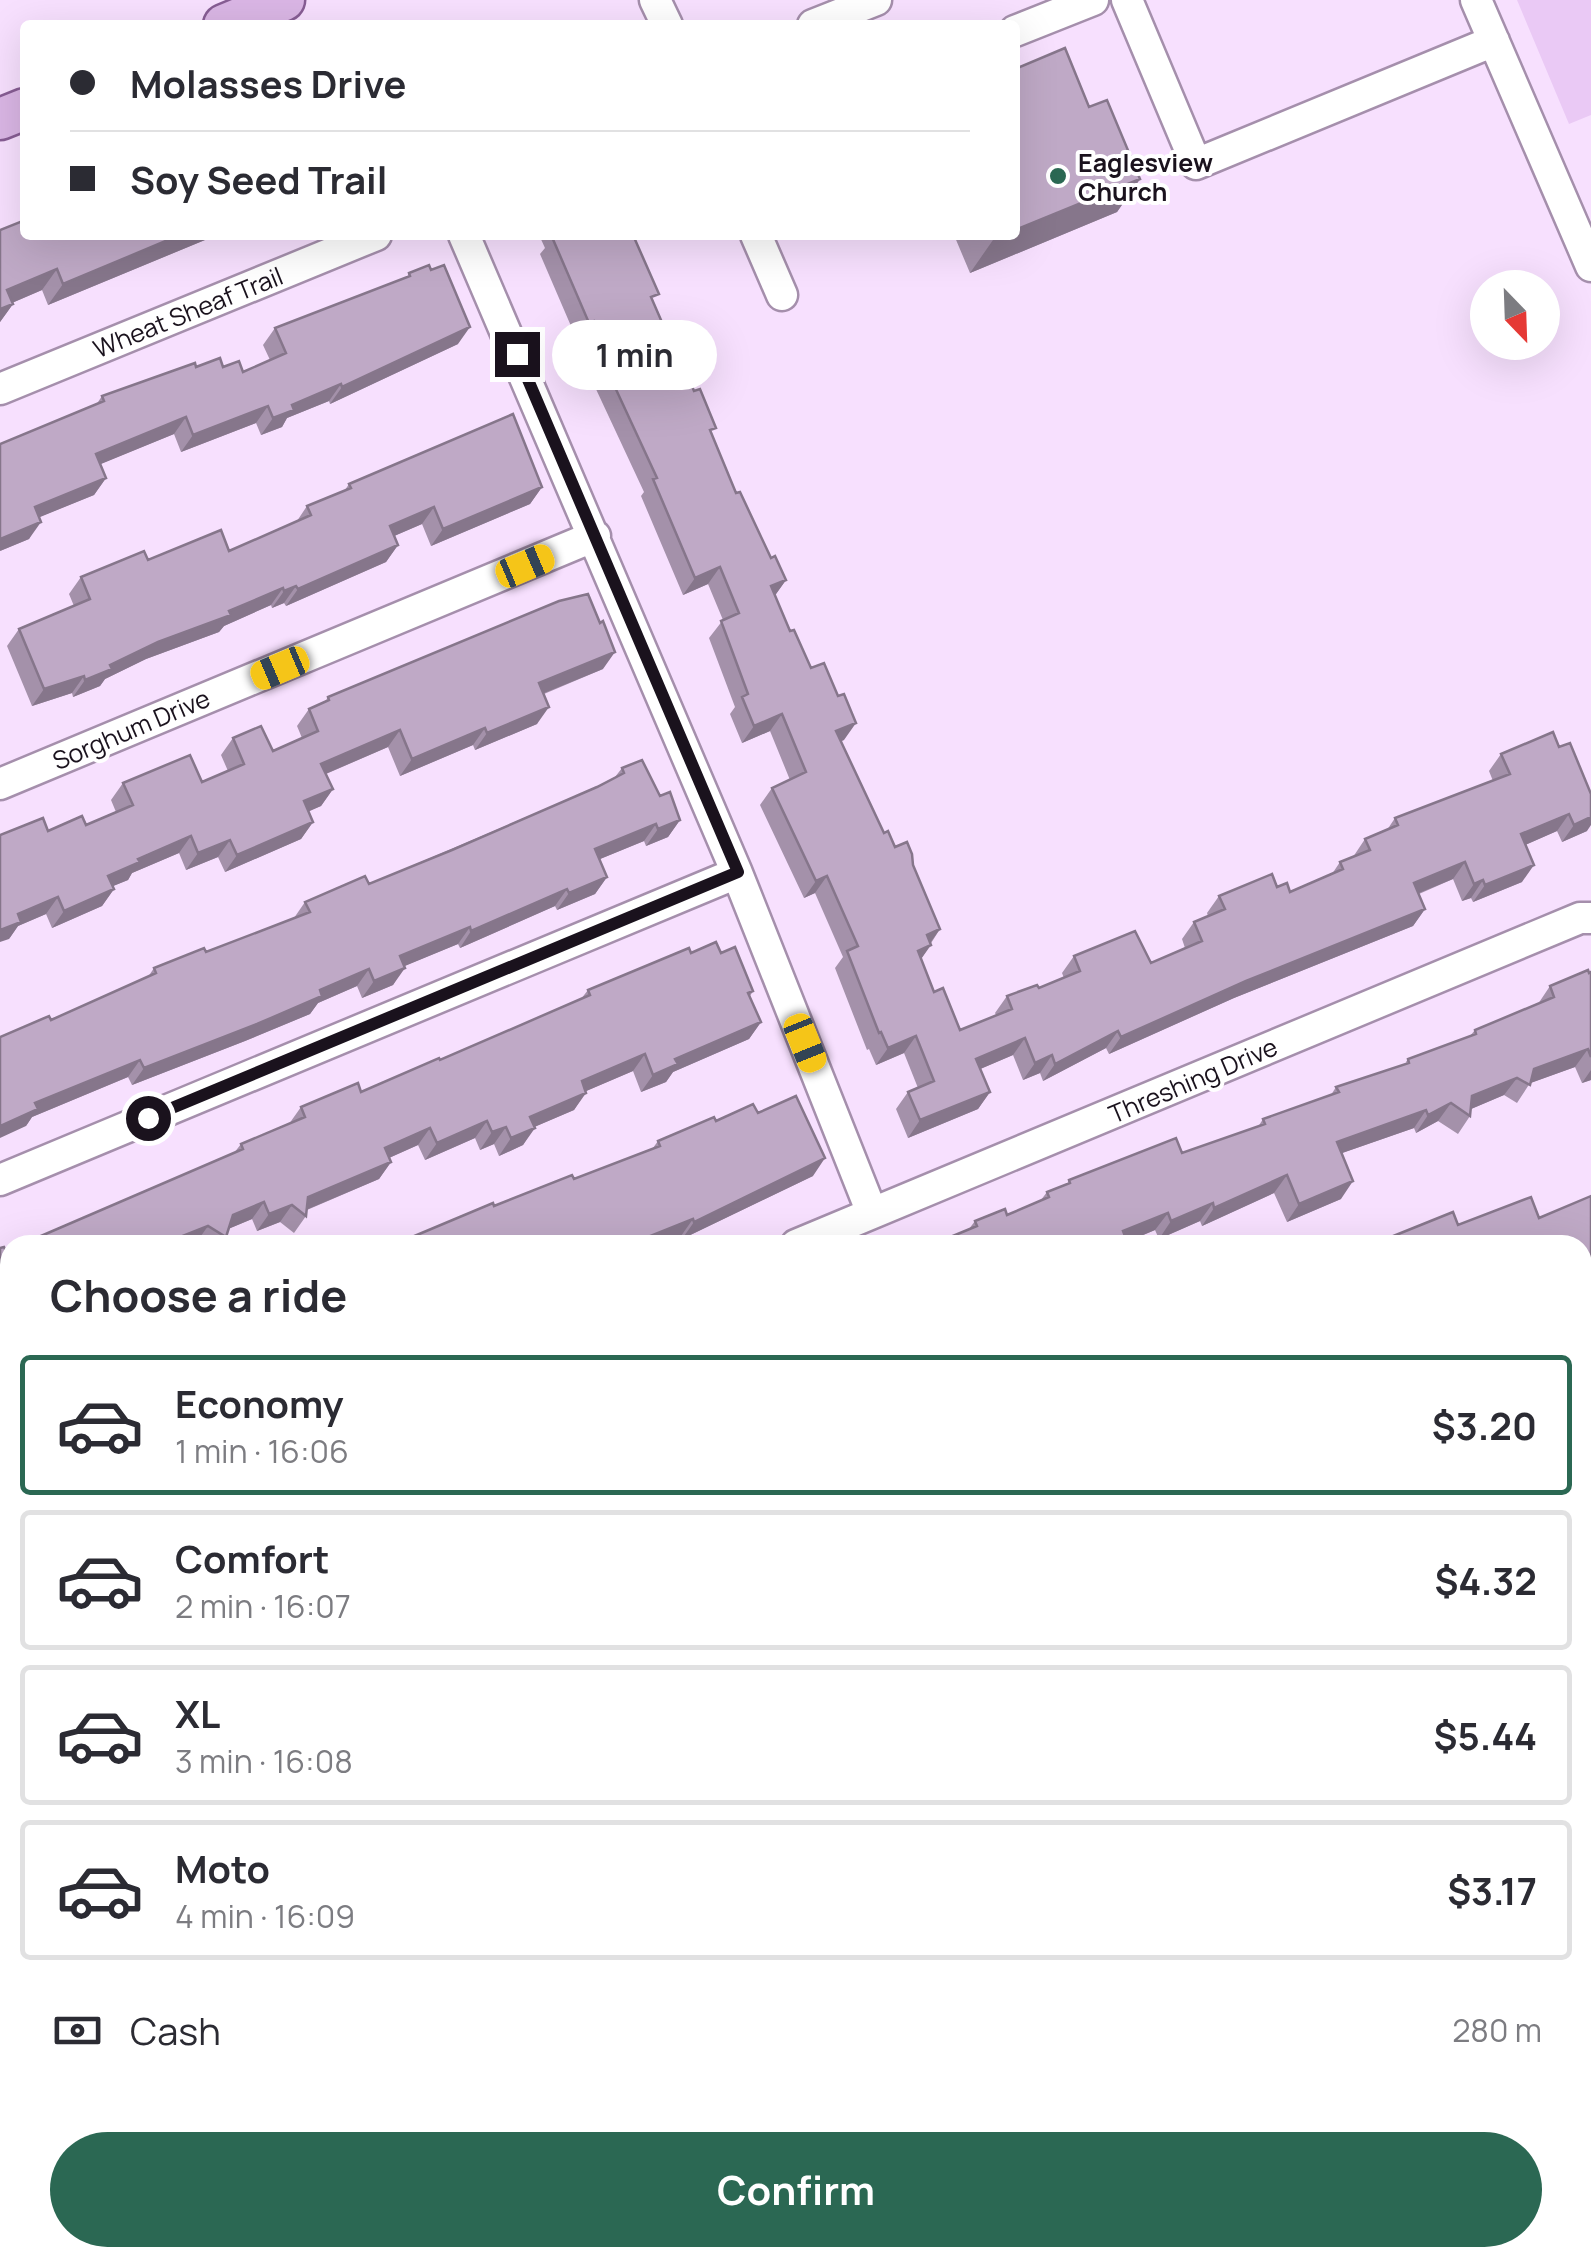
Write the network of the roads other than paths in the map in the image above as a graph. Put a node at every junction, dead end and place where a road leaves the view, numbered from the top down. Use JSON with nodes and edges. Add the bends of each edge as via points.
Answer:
{"nodes":[{"id":1,"x":284,"y":0,"type":"edge"},
{"id":2,"x":876,"y":0,"type":"edge"},
{"id":3,"x":1093,"y":0,"type":"edge"},
{"id":4,"x":1476,"y":0,"type":"edge"},
{"id":5,"x":1124,"y":4,"type":"edge"},
{"id":6,"x":236,"y":20,"type":"edge"},
{"id":7,"x":826,"y":20,"type":"edge"},
{"id":8,"x":1020,"y":29,"type":"edge"},
{"id":9,"x":1494,"y":42,"type":"junction"},
{"id":10,"x":364,"y":240,"type":"edge"},
{"id":11,"x":466,"y":240,"type":"edge"},
{"id":12,"x":758,"y":240,"type":"edge"},
{"id":13,"x":1591,"y":266,"type":"edge"},
{"id":14,"x":782,"y":296,"type":"dead end"},
{"id":15,"x":0,"y":390,"type":"edge"},
{"id":16,"x":595,"y":536,"type":"junction"},
{"id":17,"x":0,"y":784,"type":"edge"},
{"id":18,"x":738,"y":872,"type":"junction"},
{"id":19,"x":1591,"y":918,"type":"edge"},
{"id":20,"x":0,"y":1180,"type":"edge"},
{"id":21,"x":872,"y":1213,"type":"junction"},
{"id":22,"x":820,"y":1235,"type":"edge"}],
"edges":[{"from":1,"to":6,"type":"main road"},
{"from":2,"to":7,"type":"street"},
{"from":3,"to":8,"type":"street"},
{"from":4,"to":9,"type":"street"},
{"from":5,"to":9,"type":"street","via":[[1196,164]]},
{"from":9,"to":13,"type":"street"},
{"from":10,"to":15,"type":"street","name":"Wheat Sheaf Trail"},
{"from":11,"to":16,"type":"street"},
{"from":12,"to":14,"type":"street"},
{"from":16,"to":17,"type":"street","name":"Sorghum Drive"},
{"from":16,"to":18,"type":"street"},
{"from":18,"to":20,"type":"street"},
{"from":18,"to":21,"type":"street"},
{"from":19,"to":21,"type":"street","name":"Threshing Drive"},
{"from":21,"to":22,"type":"street","name":"Threshing Drive"}]}
